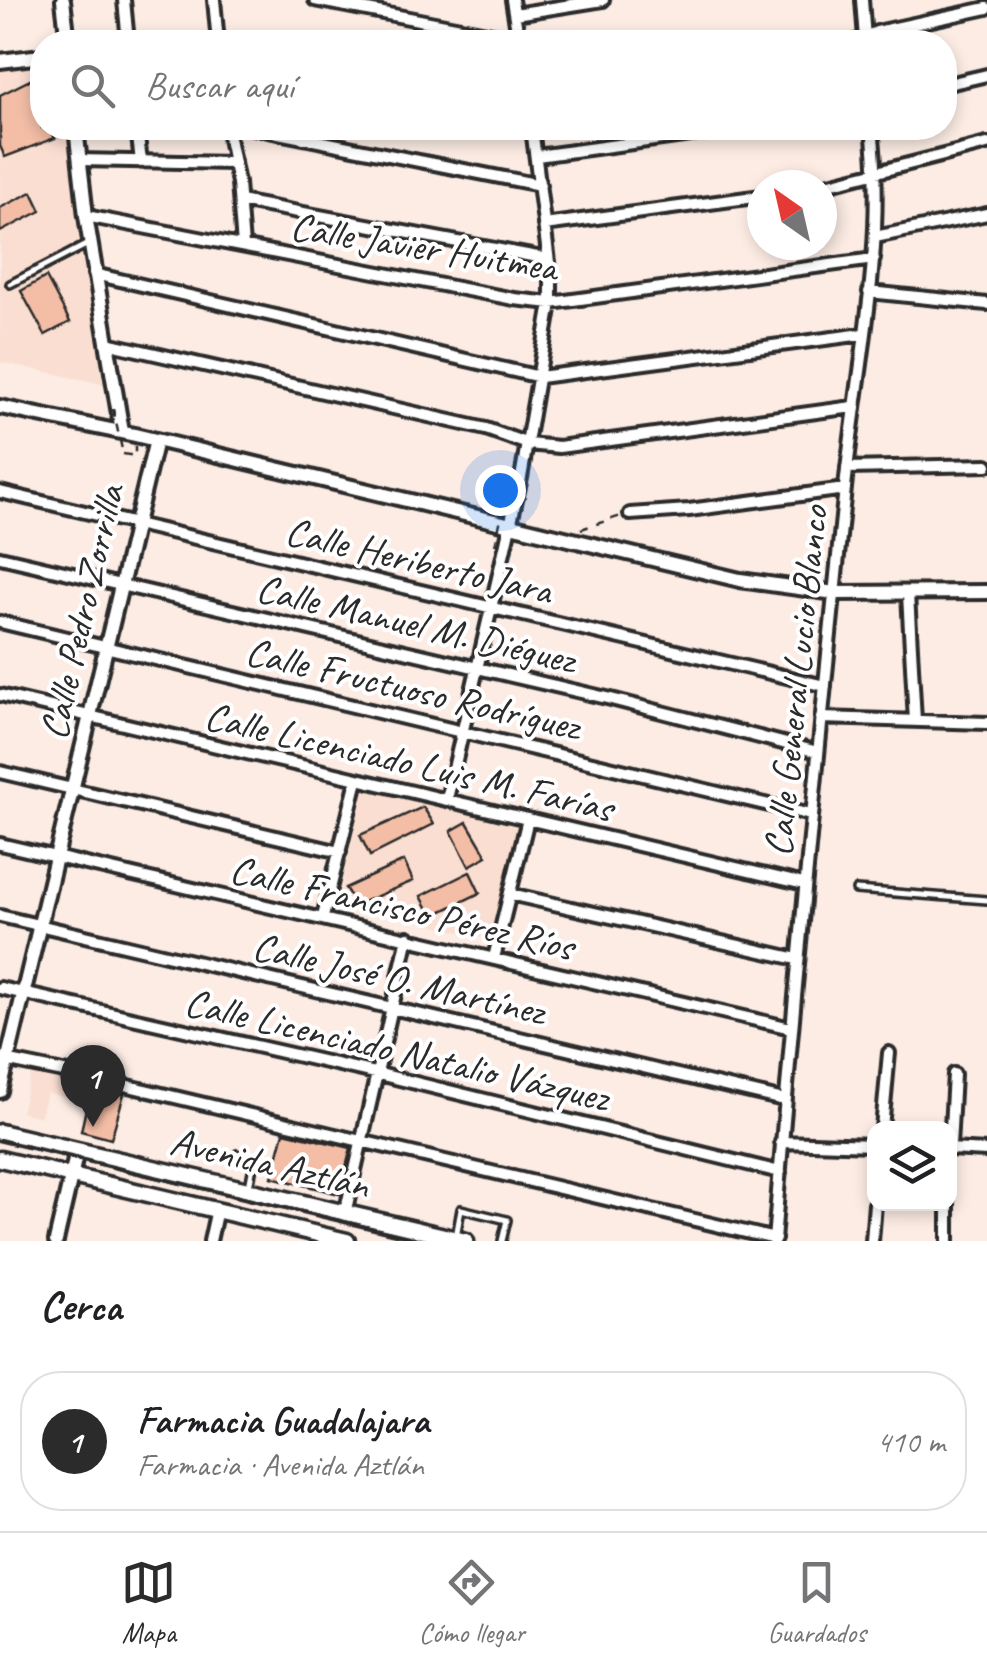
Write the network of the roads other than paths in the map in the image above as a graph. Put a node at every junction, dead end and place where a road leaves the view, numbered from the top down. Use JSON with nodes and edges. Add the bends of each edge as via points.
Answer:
{"nodes":[{"id":1,"x":63,"y":0,"type":"edge"},
{"id":2,"x":124,"y":0,"type":"edge"},
{"id":3,"x":214,"y":0,"type":"edge"},
{"id":4,"x":315,"y":0,"type":"edge"},
{"id":5,"x":512,"y":0,"type":"edge"},
{"id":6,"x":602,"y":0,"type":"edge"},
{"id":7,"x":862,"y":0,"type":"edge"},
{"id":8,"x":987,"y":8,"type":"edge"},
{"id":9,"x":515,"y":14,"type":"junction"},
{"id":10,"x":67,"y":30,"type":"edge"},
{"id":11,"x":127,"y":30,"type":"edge"},
{"id":12,"x":217,"y":30,"type":"edge"},
{"id":13,"x":464,"y":30,"type":"edge"},
{"id":14,"x":517,"y":30,"type":"edge"},
{"id":15,"x":864,"y":30,"type":"edge"},
{"id":16,"x":900,"y":30,"type":"edge"},
{"id":17,"x":30,"y":57,"type":"edge"},
{"id":18,"x":0,"y":61,"type":"edge"},
{"id":19,"x":987,"y":75,"type":"edge"},
{"id":20,"x":957,"y":82,"type":"edge"},
{"id":21,"x":78,"y":140,"type":"edge"},
{"id":22,"x":138,"y":140,"type":"edge"},
{"id":23,"x":230,"y":140,"type":"edge"},
{"id":24,"x":313,"y":140,"type":"edge"},
{"id":25,"x":534,"y":140,"type":"edge"},
{"id":26,"x":654,"y":140,"type":"edge"},
{"id":27,"x":873,"y":140,"type":"edge"},
{"id":28,"x":987,"y":144,"type":"edge"},
{"id":29,"x":536,"y":156,"type":"junction"},
{"id":30,"x":80,"y":160,"type":"junction"},
{"id":31,"x":141,"y":162,"type":"junction"},
{"id":32,"x":233,"y":163,"type":"junction"},
{"id":33,"x":877,"y":173,"type":"junction"},
{"id":34,"x":837,"y":182,"type":"edge"},
{"id":35,"x":540,"y":185,"type":"junction"},
{"id":36,"x":747,"y":198,"type":"edge"},
{"id":37,"x":240,"y":200,"type":"junction"},
{"id":38,"x":987,"y":214,"type":"edge"},
{"id":39,"x":86,"y":216,"type":"junction"},
{"id":40,"x":544,"y":225,"type":"junction"},
{"id":41,"x":875,"y":237,"type":"junction"},
{"id":42,"x":90,"y":243,"type":"junction"},
{"id":43,"x":243,"y":246,"type":"junction"},
{"id":44,"x":548,"y":259,"type":"junction"},
{"id":45,"x":874,"y":259,"type":"junction"},
{"id":46,"x":94,"y":274,"type":"junction"},
{"id":47,"x":10,"y":284,"type":"dead end"},
{"id":48,"x":869,"y":292,"type":"junction"},
{"id":49,"x":551,"y":303,"type":"junction"},
{"id":50,"x":987,"y":304,"type":"edge"},
{"id":51,"x":863,"y":334,"type":"junction"},
{"id":52,"x":107,"y":343,"type":"junction"},
{"id":53,"x":540,"y":377,"type":"junction"},
{"id":54,"x":0,"y":407,"type":"edge"},
{"id":55,"x":853,"y":408,"type":"junction"},
{"id":56,"x":122,"y":432,"type":"junction"},
{"id":57,"x":156,"y":440,"type":"junction"},
{"id":58,"x":528,"y":444,"type":"junction"},
{"id":59,"x":987,"y":465,"type":"edge"},
{"id":60,"x":847,"y":468,"type":"junction"},
{"id":61,"x":845,"y":489,"type":"junction"},
{"id":62,"x":0,"y":492,"type":"edge"},
{"id":63,"x":630,"y":514,"type":"road end"},
{"id":64,"x":136,"y":524,"type":"junction"},
{"id":65,"x":511,"y":524,"type":"junction"},
{"id":66,"x":0,"y":558,"type":"edge"},
{"id":67,"x":120,"y":585,"type":"junction"},
{"id":68,"x":987,"y":592,"type":"edge"},
{"id":69,"x":835,"y":593,"type":"junction"},
{"id":70,"x":908,"y":594,"type":"junction"},
{"id":71,"x":491,"y":608,"type":"junction"},
{"id":72,"x":0,"y":622,"type":"edge"},
{"id":73,"x":105,"y":646,"type":"junction"},
{"id":74,"x":476,"y":669,"type":"junction"},
{"id":75,"x":825,"y":686,"type":"junction"},
{"id":76,"x":0,"y":695,"type":"edge"},
{"id":77,"x":89,"y":716,"type":"junction"},
{"id":78,"x":822,"y":718,"type":"junction"},
{"id":79,"x":915,"y":721,"type":"junction"},
{"id":80,"x":987,"y":723,"type":"edge"},
{"id":81,"x":462,"y":731,"type":"junction"},
{"id":82,"x":818,"y":752,"type":"junction"},
{"id":83,"x":0,"y":772,"type":"edge"},
{"id":84,"x":357,"y":780,"type":"junction"},
{"id":85,"x":72,"y":789,"type":"junction"},
{"id":86,"x":447,"y":799,"type":"junction"},
{"id":87,"x":812,"y":815,"type":"junction"},
{"id":88,"x":528,"y":819,"type":"junction"},
{"id":89,"x":0,"y":844,"type":"edge"},
{"id":90,"x":340,"y":852,"type":"junction"},
{"id":91,"x":56,"y":857,"type":"junction"},
{"id":92,"x":804,"y":884,"type":"junction"},
{"id":93,"x":856,"y":890,"type":"dead end"},
{"id":94,"x":510,"y":894,"type":"junction"},
{"id":95,"x":987,"y":900,"type":"edge"},
{"id":96,"x":0,"y":916,"type":"edge"},
{"id":97,"x":323,"y":917,"type":"junction"},
{"id":98,"x":40,"y":925,"type":"junction"},
{"id":99,"x":408,"y":937,"type":"junction"},
{"id":100,"x":494,"y":958,"type":"junction"},
{"id":101,"x":797,"y":959,"type":"junction"},
{"id":102,"x":0,"y":988,"type":"edge"},
{"id":103,"x":24,"y":994,"type":"junction"},
{"id":104,"x":394,"y":1006,"type":"junction"},
{"id":105,"x":791,"y":1028,"type":"junction"},
{"id":106,"x":889,"y":1054,"type":"dead end"},
{"id":107,"x":4,"y":1060,"type":"edge"},
{"id":108,"x":380,"y":1074,"type":"junction"},
{"id":109,"x":954,"y":1074,"type":"dead end"},
{"id":110,"x":0,"y":1091,"type":"edge"},
{"id":111,"x":784,"y":1100,"type":"junction"},
{"id":112,"x":883,"y":1121,"type":"edge"},
{"id":113,"x":951,"y":1121,"type":"edge"},
{"id":114,"x":0,"y":1132,"type":"edge"},
{"id":115,"x":782,"y":1142,"type":"junction"},
{"id":116,"x":362,"y":1144,"type":"junction"},
{"id":117,"x":867,"y":1145,"type":"edge"},
{"id":118,"x":957,"y":1149,"type":"edge"},
{"id":119,"x":77,"y":1151,"type":"junction"},
{"id":120,"x":987,"y":1152,"type":"edge"},
{"id":121,"x":238,"y":1154,"type":"dead end"},
{"id":122,"x":0,"y":1159,"type":"edge"},
{"id":123,"x":780,"y":1172,"type":"junction"},
{"id":124,"x":72,"y":1176,"type":"junction"},
{"id":125,"x":248,"y":1190,"type":"junction"},
{"id":126,"x":217,"y":1210,"type":"junction"},
{"id":127,"x":874,"y":1211,"type":"edge"},
{"id":128,"x":948,"y":1211,"type":"edge"},
{"id":129,"x":346,"y":1214,"type":"junction"},
{"id":130,"x":461,"y":1240,"type":"edge"},
{"id":131,"x":774,"y":1240,"type":"edge"},
{"id":132,"x":56,"y":1241,"type":"edge"},
{"id":133,"x":210,"y":1241,"type":"edge"},
{"id":134,"x":347,"y":1241,"type":"edge"},
{"id":135,"x":502,"y":1241,"type":"edge"},
{"id":136,"x":872,"y":1241,"type":"edge"},
{"id":137,"x":948,"y":1241,"type":"edge"}],
"edges":[{"from":1,"to":10,"type":"street"},
{"from":2,"to":11,"type":"street"},
{"from":3,"to":12,"type":"street"},
{"from":4,"to":13,"type":"street"},
{"from":5,"to":9,"type":"street"},
{"from":6,"to":9,"type":"street"},
{"from":7,"to":15,"type":"street"},
{"from":8,"to":16,"type":"street"},
{"from":9,"to":14,"type":"street"},
{"from":17,"to":18,"type":"street"},
{"from":19,"to":20,"type":"street"},
{"from":21,"to":30,"type":"street"},
{"from":22,"to":31,"type":"street"},
{"from":23,"to":32,"type":"street"},
{"from":24,"to":35,"type":"street"},
{"from":25,"to":29,"type":"street"},
{"from":26,"to":29,"type":"street"},
{"from":27,"to":33,"type":"street","name":"Calle General Lucio Blanco"},
{"from":28,"to":33,"type":"street"},
{"from":29,"to":35,"type":"street"},
{"from":30,"to":31,"type":"street"},
{"from":30,"to":39,"type":"street"},
{"from":31,"to":32,"type":"street"},
{"from":32,"to":37,"type":"street"},
{"from":33,"to":34,"type":"street"},
{"from":33,"to":41,"type":"street","name":"Calle General Lucio Blanco"},
{"from":35,"to":40,"type":"street"},
{"from":36,"to":40,"type":"street"},
{"from":37,"to":43,"type":"street"},
{"from":37,"to":44,"type":"street"},
{"from":38,"to":41,"type":"street"},
{"from":39,"to":42,"type":"street"},
{"from":39,"to":43,"type":"street","name":"Calle Javier Huitmea"},
{"from":40,"to":44,"type":"street"},
{"from":41,"to":45,"type":"street","name":"Calle General Lucio Blanco"},
{"from":42,"to":46,"type":"street"},
{"from":42,"to":47,"type":"lane"},
{"from":43,"to":49,"type":"street","name":"Calle Javier Huitmea"},
{"from":44,"to":49,"type":"street"},
{"from":45,"to":48,"type":"street","name":"Calle General Lucio Blanco"},
{"from":45,"to":49,"type":"street","name":"Calle Javier Huitmea"},
{"from":46,"to":52,"type":"street"},
{"from":46,"to":53,"type":"street"},
{"from":48,"to":50,"type":"street"},
{"from":48,"to":51,"type":"street","name":"Calle General Lucio Blanco"},
{"from":49,"to":53,"type":"street"},
{"from":51,"to":53,"type":"street"},
{"from":51,"to":55,"type":"street","name":"Calle General Lucio Blanco"},
{"from":52,"to":56,"type":"street"},
{"from":52,"to":58,"type":"street"},
{"from":53,"to":58,"type":"street"},
{"from":54,"to":56,"type":"street"},
{"from":55,"to":58,"type":"street","via":[[603,443]]},
{"from":55,"to":60,"type":"street","name":"Calle General Lucio Blanco"},
{"from":56,"to":57,"type":"street"},
{"from":57,"to":64,"type":"street","name":"Calle Pedro Zorrilla"},
{"from":57,"to":65,"type":"street"},
{"from":58,"to":65,"type":"street"},
{"from":59,"to":60,"type":"street"},
{"from":60,"to":61,"type":"street","name":"Calle General Lucio Blanco"},
{"from":61,"to":63,"type":"street"},
{"from":61,"to":69,"type":"street","name":"Calle General Lucio Blanco"},
{"from":62,"to":64,"type":"street","name":"Calle Heriberto Jara"},
{"from":64,"to":67,"type":"street","name":"Calle Pedro Zorrilla"},
{"from":64,"to":71,"type":"street","name":"Calle Heriberto Jara"},
{"from":65,"to":69,"type":"street","via":[[740,580]]},
{"from":65,"to":71,"type":"street"},
{"from":66,"to":67,"type":"street","name":"Calle Manuel M. Diéguez"},
{"from":67,"to":73,"type":"street","name":"Calle Pedro Zorrilla"},
{"from":67,"to":74,"type":"street","name":"Calle Manuel M. Diéguez"},
{"from":68,"to":70,"type":"street"},
{"from":69,"to":70,"type":"street"},
{"from":69,"to":75,"type":"street","name":"Calle General Lucio Blanco"},
{"from":70,"to":79,"type":"street"},
{"from":71,"to":74,"type":"street"},
{"from":71,"to":75,"type":"street","name":"Calle Heriberto Jara"},
{"from":72,"to":73,"type":"street","name":"Calle Fructuoso Rodríguez"},
{"from":73,"to":77,"type":"street","name":"Calle Pedro Zorrilla"},
{"from":73,"to":81,"type":"street","name":"Calle Fructuoso Rodríguez"},
{"from":74,"to":81,"type":"street"},
{"from":74,"to":82,"type":"street","name":"Calle Manuel M. Diéguez"},
{"from":75,"to":78,"type":"street","name":"Calle General Lucio Blanco"},
{"from":76,"to":77,"type":"street","name":"Calle Licenciado Luis M. Farías"},
{"from":77,"to":84,"type":"street","name":"Calle Licenciado Luis M. Farías"},
{"from":77,"to":85,"type":"street","name":"Calle Pedro Zorrilla"},
{"from":78,"to":79,"type":"street"},
{"from":78,"to":82,"type":"street","name":"Calle General Lucio Blanco"},
{"from":79,"to":80,"type":"street"},
{"from":81,"to":86,"type":"street"},
{"from":81,"to":87,"type":"street","name":"Calle Fructuoso Rodríguez"},
{"from":82,"to":87,"type":"street","name":"Calle General Lucio Blanco"},
{"from":83,"to":85,"type":"street"},
{"from":84,"to":86,"type":"street","name":"Calle Licenciado Luis M. Farías"},
{"from":84,"to":90,"type":"street"},
{"from":85,"to":90,"type":"street"},
{"from":85,"to":91,"type":"street","name":"Calle Pedro Zorrilla"},
{"from":86,"to":88,"type":"street","name":"Calle Licenciado Luis M. Farías"},
{"from":87,"to":92,"type":"street","name":"Calle General Lucio Blanco"},
{"from":88,"to":92,"type":"street","name":"Calle Licenciado Luis M. Farías"},
{"from":88,"to":94,"type":"street"},
{"from":89,"to":91,"type":"street","name":"Calle Francisco Pérez Ríos"},
{"from":90,"to":97,"type":"street"},
{"from":91,"to":97,"type":"street","name":"Calle Francisco Pérez Ríos"},
{"from":91,"to":98,"type":"street","name":"Calle Pedro Zorrilla"},
{"from":92,"to":101,"type":"street","name":"Calle General Lucio Blanco"},
{"from":93,"to":95,"type":"lane"},
{"from":94,"to":100,"type":"street"},
{"from":94,"to":101,"type":"street"},
{"from":96,"to":98,"type":"street","name":"Calle José O. Martínez"},
{"from":97,"to":99,"type":"street","name":"Calle Francisco Pérez Ríos"},
{"from":98,"to":103,"type":"street","name":"Calle Pedro Zorrilla"},
{"from":98,"to":104,"type":"street","name":"Calle José O. Martínez"},
{"from":99,"to":100,"type":"street","name":"Calle Francisco Pérez Ríos"},
{"from":99,"to":104,"type":"street"},
{"from":100,"to":105,"type":"street","name":"Calle Francisco Pérez Ríos"},
{"from":101,"to":105,"type":"street","name":"Calle General Lucio Blanco"},
{"from":102,"to":103,"type":"street","name":"Calle Licenciado Natalio Vázquez"},
{"from":103,"to":107,"type":"street","name":"Calle Pedro Zorrilla"},
{"from":103,"to":108,"type":"street","name":"Calle Licenciado Natalio Vázquez"},
{"from":104,"to":108,"type":"street"},
{"from":104,"to":111,"type":"street","name":"Calle José O. Martínez"},
{"from":105,"to":111,"type":"street","name":"Calle General Lucio Blanco"},
{"from":106,"to":112,"type":"street"},
{"from":107,"to":110,"type":"street","name":"Calle Pedro Zorrilla"},
{"from":107,"to":116,"type":"street"},
{"from":108,"to":116,"type":"street"},
{"from":108,"to":123,"type":"street","name":"Calle Licenciado Natalio Vázquez"},
{"from":109,"to":113,"type":"street"},
{"from":111,"to":115,"type":"street","name":"Calle General Lucio Blanco"},
{"from":114,"to":119,"type":"main road","name":"Avenida Aztlán"},
{"from":115,"to":117,"type":"street"},
{"from":115,"to":123,"type":"street","name":"Calle General Lucio Blanco"},
{"from":116,"to":129,"type":"street"},
{"from":116,"to":131,"type":"street"},
{"from":118,"to":120,"type":"street"},
{"from":119,"to":124,"type":"street"},
{"from":119,"to":125,"type":"main road","name":"Avenida Aztlán"},
{"from":121,"to":125,"type":"lane","via":[[254,1160]]},
{"from":122,"to":124,"type":"main road","name":"Avenida Aztlán"},
{"from":123,"to":131,"type":"street","name":"Calle General Lucio Blanco"},
{"from":124,"to":126,"type":"main road","name":"Avenida Aztlán"},
{"from":124,"to":132,"type":"street"},
{"from":125,"to":129,"type":"main road","name":"Avenida Aztlán"},
{"from":126,"to":133,"type":"street"},
{"from":126,"to":134,"type":"main road","name":"Avenida Aztlán"},
{"from":127,"to":136,"type":"street"},
{"from":128,"to":137,"type":"street"},
{"from":129,"to":130,"type":"main road","name":"Avenida Aztlán"},
{"from":130,"to":135,"type":"lane","via":[[462,1209],[507,1220]]}]}
